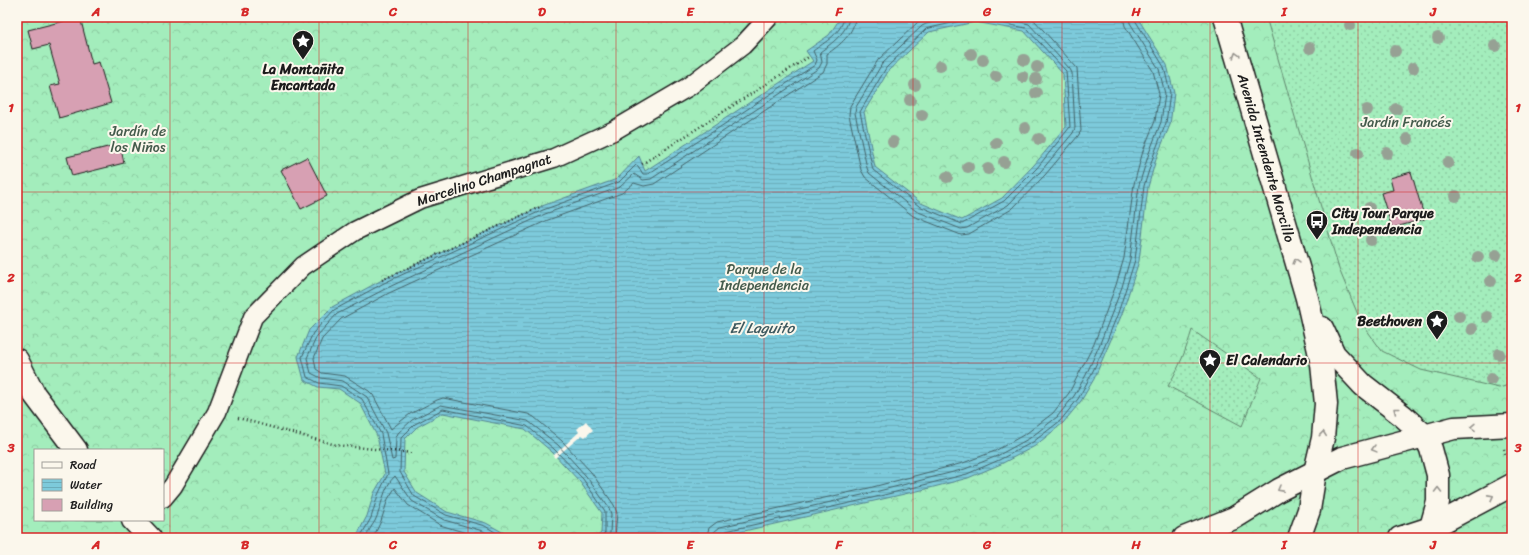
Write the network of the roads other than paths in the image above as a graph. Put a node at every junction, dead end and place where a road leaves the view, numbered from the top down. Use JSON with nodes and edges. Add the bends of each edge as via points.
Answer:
{"nodes":[{"id":1,"x":768,"y":17,"type":"edge"},
{"id":2,"x":1225,"y":17,"type":"edge"},
{"id":3,"x":1307,"y":298,"type":"junction"},
{"id":4,"x":17,"y":360,"type":"edge"},
{"id":5,"x":1512,"y":426,"type":"edge"},
{"id":6,"x":1425,"y":436,"type":"junction"},
{"id":7,"x":75,"y":449,"type":"edge"},
{"id":8,"x":1315,"y":472,"type":"junction"},
{"id":9,"x":1512,"y":485,"type":"edge"},
{"id":10,"x":164,"y":497,"type":"edge"},
{"id":11,"x":1430,"y":533,"type":"edge"},
{"id":12,"x":1184,"y":538,"type":"edge"},
{"id":13,"x":1299,"y":538,"type":"edge"},
{"id":14,"x":1400,"y":538,"type":"edge"}],
"edges":[{"from":1,"to":10,"type":"street","name":"Marcelino Champagnat","via":[[743,45],[688,87],[613,131],[554,158],[420,199],[355,231],[303,266],[253,317],[217,412]]},
{"from":3,"to":2,"type":"street","name":"Avenida Intendente Morcillo","one_way":true},
{"from":6,"to":3,"type":"street","name":"Avenida Intendente Morcillo","one_way":true,"via":[[1363,385],[1334,354]]},
{"from":8,"to":3,"type":"street","name":"Avenida Intendente Morcillo","one_way":true,"via":[[1324,438],[1326,404],[1322,364]]},
{"from":4,"to":7,"type":"street","via":[[34,394]]},
{"from":5,"to":6,"type":"street","one_way":true,"via":[[1454,428]]},
{"from":6,"to":8,"type":"street","one_way":true,"via":[[1342,458]]},
{"from":11,"to":6,"type":"street","one_way":true,"via":[[1438,502],[1438,475]]},
{"from":8,"to":12,"type":"street","one_way":true,"via":[[1279,490],[1234,518]]},
{"from":8,"to":13,"type":"street","name":"Avenida Intendente Morcillo","via":[[1309,510]]},
{"from":11,"to":9,"type":"street","one_way":true},
{"from":11,"to":14,"type":"street"}]}
